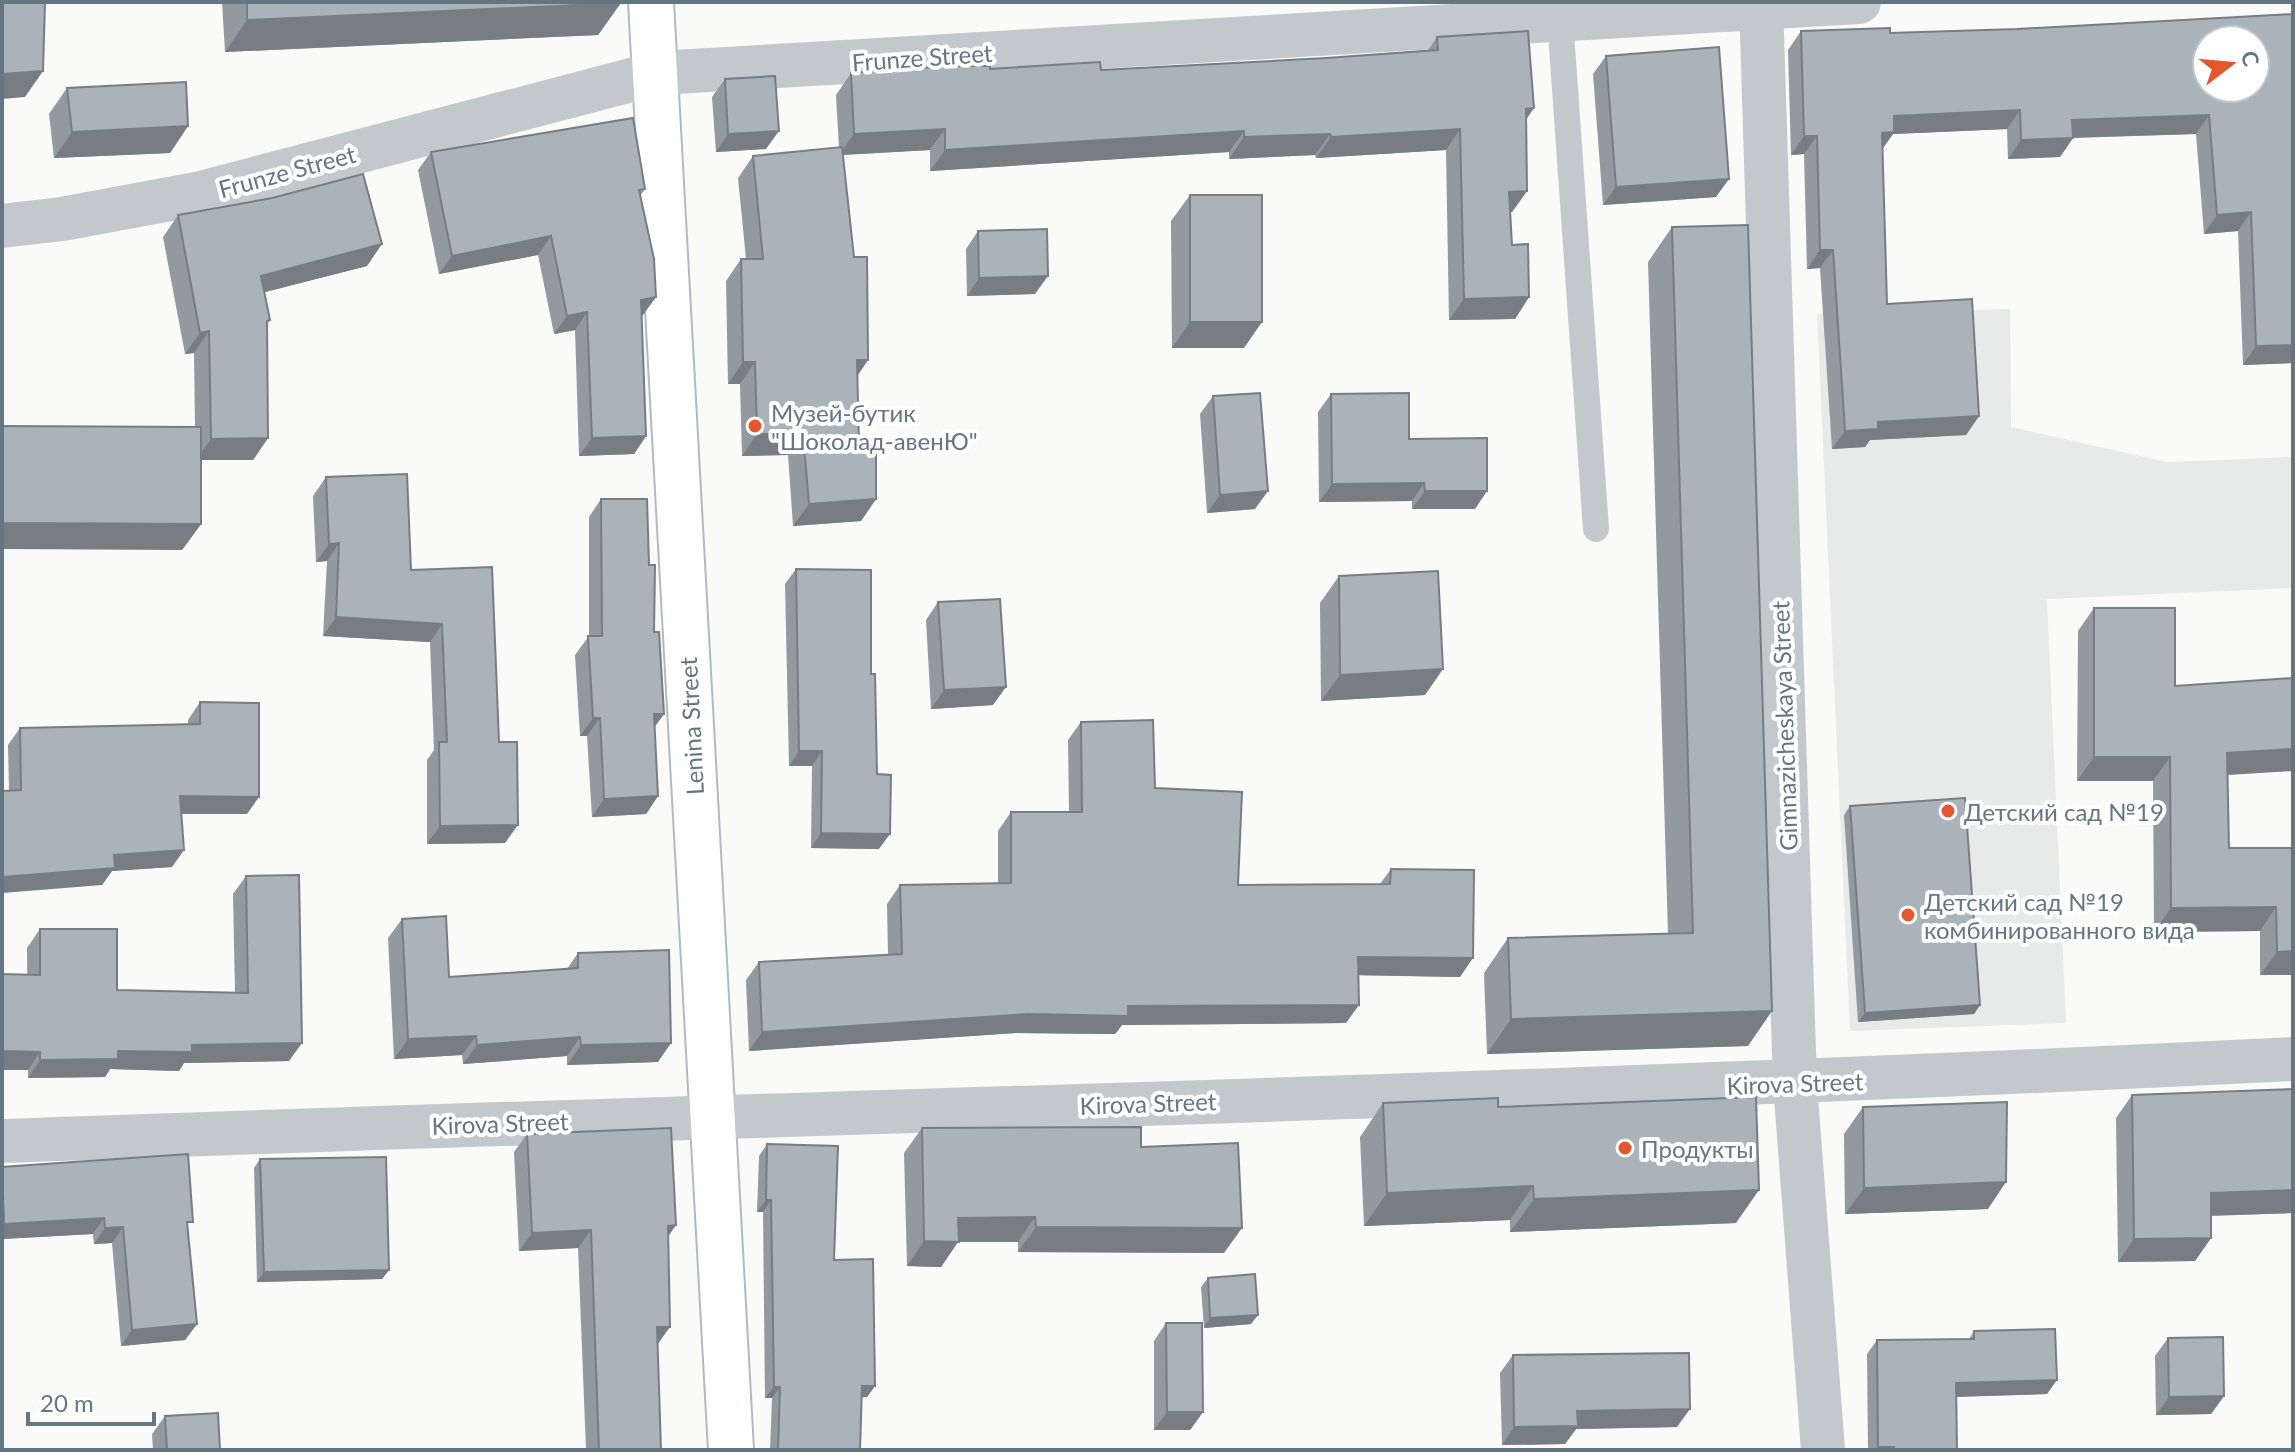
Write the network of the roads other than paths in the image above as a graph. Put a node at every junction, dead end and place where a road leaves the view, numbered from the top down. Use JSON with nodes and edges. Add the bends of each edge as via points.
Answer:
{"nodes":[{"id":1,"x":651,"y":2,"type":"edge"},
{"id":2,"x":1859,"y":2,"type":"edge"},
{"id":3,"x":1762,"y":4,"type":"edge"},
{"id":4,"x":1560,"y":18,"type":"junction"},
{"id":5,"x":658,"y":73,"type":"junction"},
{"id":6,"x":2,"y":226,"type":"edge"},
{"id":7,"x":1596,"y":529,"type":"dead end"},
{"id":8,"x":2293,"y":1059,"type":"edge"},
{"id":9,"x":1795,"y":1084,"type":"junction"},
{"id":10,"x":711,"y":1115,"type":"junction"},
{"id":11,"x":2,"y":1141,"type":"edge"},
{"id":12,"x":731,"y":1450,"type":"edge"},
{"id":13,"x":1823,"y":1450,"type":"edge"}],
"edges":[{"from":1,"to":5,"type":"main road","name":"Lenina Street"},
{"from":2,"to":3,"type":"street","name":"Frunze Street"},
{"from":3,"to":4,"type":"street","name":"Frunze Street"},
{"from":3,"to":9,"type":"street","name":"Gimnazicheskaya Street"},
{"from":4,"to":5,"type":"street","name":"Frunze Street"},
{"from":4,"to":7,"type":"lane"},
{"from":5,"to":6,"type":"street","name":"Frunze Street","via":[[197,194]]},
{"from":5,"to":10,"type":"main road","name":"Lenina Street"},
{"from":8,"to":9,"type":"street","name":"Kirova Street"},
{"from":9,"to":10,"type":"street","name":"Kirova Street"},
{"from":9,"to":13,"type":"street","name":"Gimnazicheskaya Street"},
{"from":10,"to":11,"type":"street","name":"Kirova Street"},
{"from":10,"to":12,"type":"main road","name":"Lenina Street"}]}
